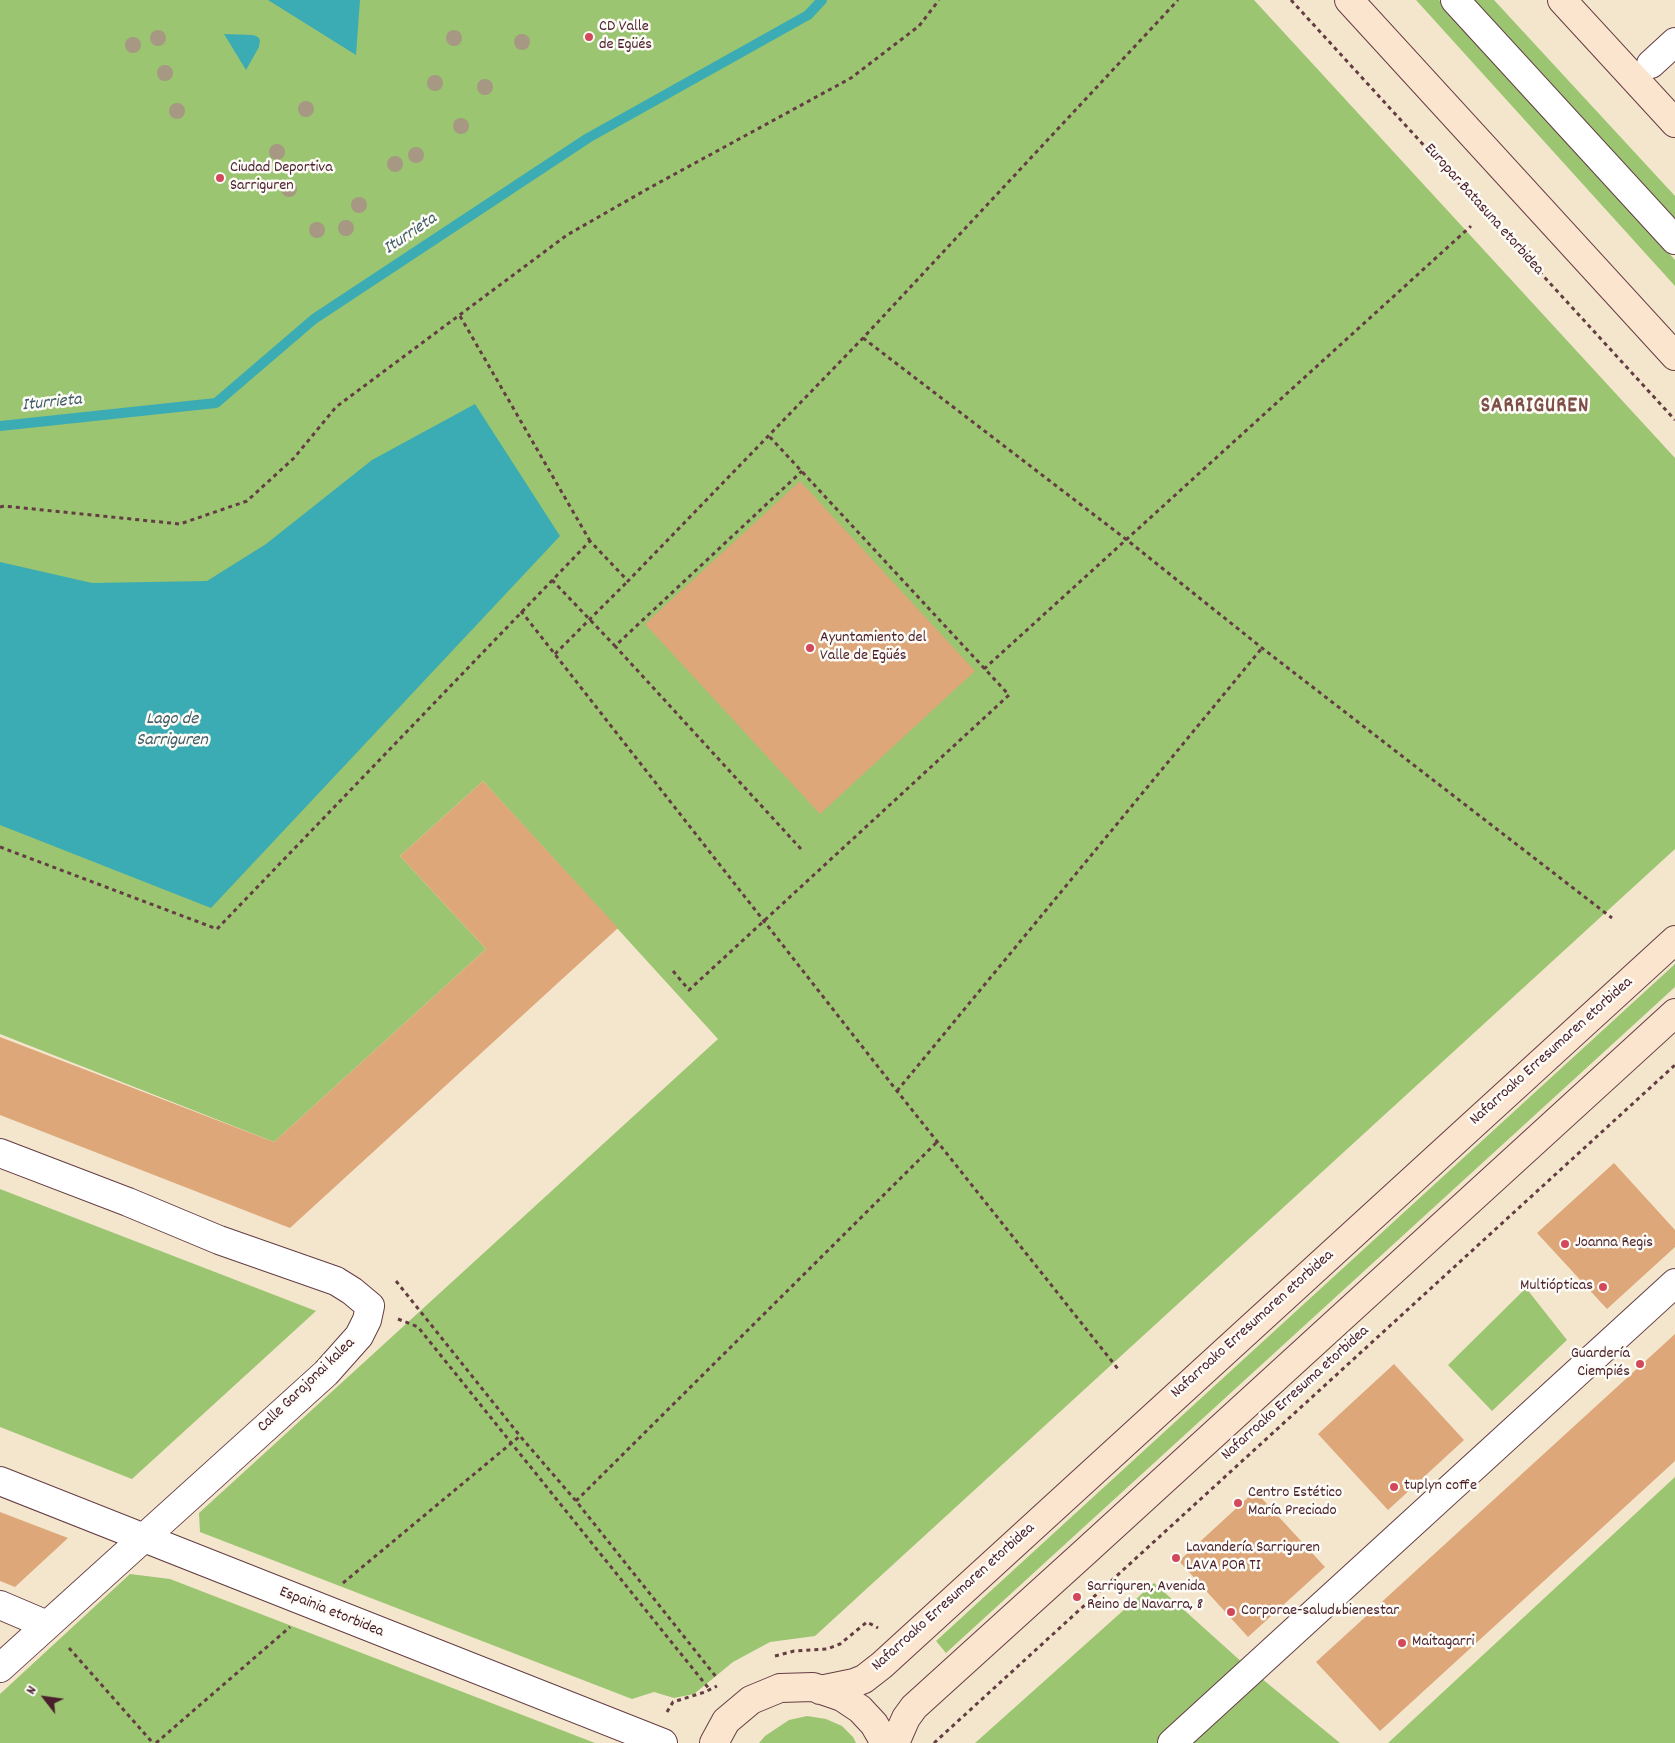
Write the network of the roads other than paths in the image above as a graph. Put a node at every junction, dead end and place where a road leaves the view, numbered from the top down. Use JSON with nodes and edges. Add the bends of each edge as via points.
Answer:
{"nodes":[{"id":1,"x":1349,"y":0,"type":"edge"},
{"id":2,"x":1455,"y":0,"type":"edge"},
{"id":3,"x":1562,"y":0,"type":"edge"},
{"id":4,"x":1675,"y":42,"type":"edge"},
{"id":5,"x":1651,"y":64,"type":"dead end"},
{"id":6,"x":1675,"y":123,"type":"edge"},
{"id":7,"x":1675,"y":240,"type":"edge"},
{"id":8,"x":1675,"y":356,"type":"edge"},
{"id":9,"x":1675,"y":940,"type":"edge"},
{"id":10,"x":1675,"y":1013,"type":"edge"},
{"id":11,"x":0,"y":1153,"type":"edge"},
{"id":12,"x":1675,"y":1283,"type":"edge"},
{"id":13,"x":0,"y":1481,"type":"edge"},
{"id":14,"x":144,"y":1537,"type":"junction"},
{"id":15,"x":0,"y":1605,"type":"edge"},
{"id":16,"x":47,"y":1625,"type":"junction"},
{"id":17,"x":0,"y":1668,"type":"edge"},
{"id":18,"x":820,"y":1690,"type":"junction"},
{"id":19,"x":663,"y":1743,"type":"edge"},
{"id":20,"x":714,"y":1743,"type":"edge"},
{"id":21,"x":885,"y":1743,"type":"edge"},
{"id":22,"x":895,"y":1743,"type":"edge"},
{"id":23,"x":1172,"y":1743,"type":"edge"}],
"edges":[{"from":1,"to":8,"type":"street"},
{"from":2,"to":7,"type":"street"},
{"from":3,"to":6,"type":"street"},
{"from":4,"to":5,"type":"street"},
{"from":9,"to":18,"type":"street","name":"Nafarroako Erresumaren etorbidea","via":[[882,1665],[864,1679]]},
{"from":10,"to":22,"type":"street","via":[[914,1707]]},
{"from":11,"to":14,"type":"street","name":"Calle Garajonai kalea","via":[[219,1240],[336,1282],[370,1306],[359,1336],[326,1373]]},
{"from":12,"to":23,"type":"street"},
{"from":13,"to":14,"type":"street","name":"Espainia etorbidea"},
{"from":14,"to":16,"type":"street","name":"Calle Garajonai kalea"},
{"from":14,"to":19,"type":"street","name":"Espainia etorbidea"},
{"from":15,"to":16,"type":"street"},
{"from":16,"to":17,"type":"street","name":"Calle Garajonai kalea"},
{"from":18,"to":20,"type":"street","via":[[812,1687],[780,1688],[750,1700],[726,1722]]},
{"from":18,"to":21,"type":"street","via":[[842,1697],[860,1709]]}]}
